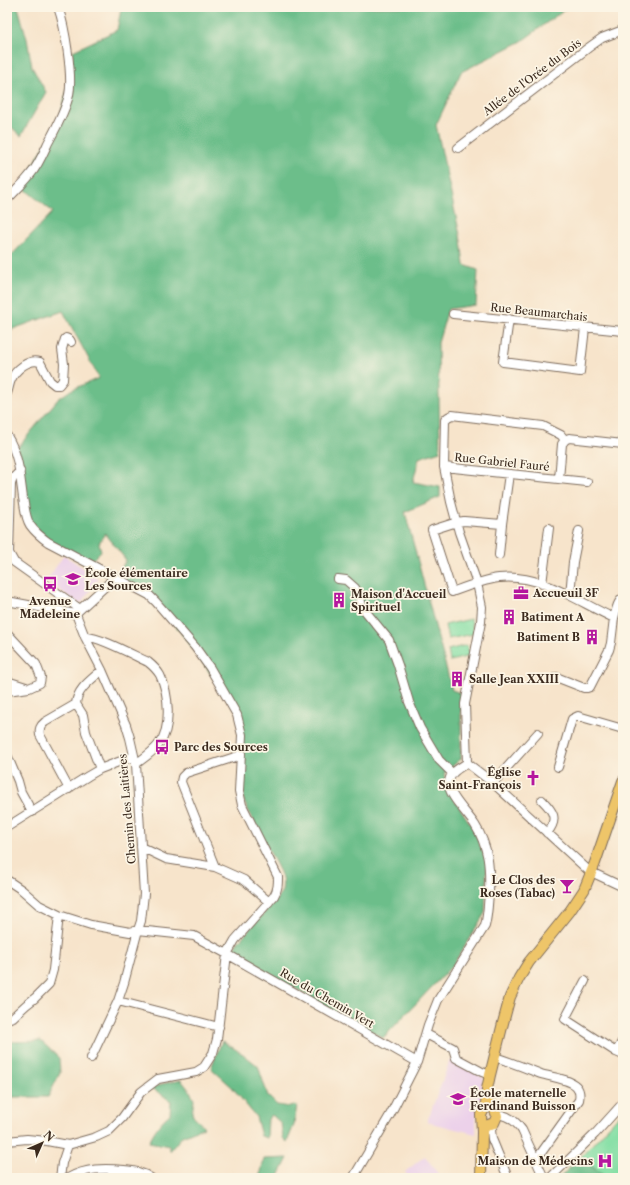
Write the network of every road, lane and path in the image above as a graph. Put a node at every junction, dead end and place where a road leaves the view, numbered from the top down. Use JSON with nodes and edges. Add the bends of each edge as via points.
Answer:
{"nodes":[{"id":1,"x":58,"y":7,"type":"edge"},
{"id":2,"x":623,"y":30,"type":"edge"},
{"id":3,"x":458,"y":148,"type":"dead end"},
{"id":4,"x":7,"y":200,"type":"edge"},
{"id":5,"x":453,"y":314,"type":"dead end"},
{"id":6,"x":509,"y":319,"type":"junction"},
{"id":7,"x":585,"y":328,"type":"junction"},
{"id":8,"x":623,"y":331,"type":"edge"},
{"id":9,"x":71,"y":342,"type":"dead end"},
{"id":10,"x":7,"y":393,"type":"edge"},
{"id":11,"x":7,"y":436,"type":"edge"},
{"id":12,"x":564,"y":440,"type":"junction"},
{"id":13,"x":623,"y":444,"type":"edge"},
{"id":14,"x":444,"y":467,"type":"junction"},
{"id":15,"x":20,"y":471,"type":"junction"},
{"id":16,"x":509,"y":474,"type":"junction"},
{"id":17,"x":559,"y":479,"type":"junction"},
{"id":18,"x":587,"y":482,"type":"dead end"},
{"id":19,"x":457,"y":522,"type":"junction"},
{"id":20,"x":502,"y":524,"type":"junction"},
{"id":21,"x":548,"y":528,"type":"dead end"},
{"id":22,"x":579,"y":531,"type":"dead end"},
{"id":23,"x":499,"y":555,"type":"dead end"},
{"id":24,"x":114,"y":576,"type":"junction"},
{"id":25,"x":338,"y":579,"type":"dead end"},
{"id":26,"x":477,"y":582,"type":"junction"},
{"id":27,"x":542,"y":584,"type":"junction"},
{"id":28,"x":570,"y":595,"type":"junction"},
{"id":29,"x":623,"y":598,"type":"edge"},
{"id":30,"x":7,"y":601,"type":"edge"},
{"id":31,"x":78,"y":611,"type":"junction"},
{"id":32,"x":614,"y":618,"type":"junction"},
{"id":33,"x":7,"y":633,"type":"edge"},
{"id":34,"x":84,"y":637,"type":"junction"},
{"id":35,"x":102,"y":670,"type":"junction"},
{"id":36,"x":556,"y":677,"type":"dead end"},
{"id":37,"x":7,"y":681,"type":"edge"},
{"id":38,"x":29,"y":688,"type":"junction"},
{"id":39,"x":7,"y":691,"type":"edge"},
{"id":40,"x":76,"y":704,"type":"junction"},
{"id":41,"x":623,"y":729,"type":"edge"},
{"id":42,"x":538,"y":733,"type":"dead end"},
{"id":43,"x":7,"y":755,"type":"edge"},
{"id":44,"x":241,"y":755,"type":"junction"},
{"id":45,"x":135,"y":760,"type":"junction"},
{"id":46,"x":467,"y":763,"type":"junction"},
{"id":47,"x":558,"y":767,"type":"dead end"},
{"id":48,"x":100,"y":770,"type":"junction"},
{"id":49,"x":452,"y":773,"type":"junction"},
{"id":50,"x":623,"y":781,"type":"edge"},
{"id":51,"x":493,"y":783,"type":"junction"},
{"id":52,"x":69,"y":789,"type":"junction"},
{"id":53,"x":542,"y":800,"type":"dead end"},
{"id":54,"x":32,"y":812,"type":"junction"},
{"id":55,"x":7,"y":827,"type":"edge"},
{"id":56,"x":547,"y":832,"type":"junction"},
{"id":57,"x":141,"y":847,"type":"junction"},
{"id":58,"x":215,"y":867,"type":"junction"},
{"id":59,"x":592,"y":873,"type":"junction"},
{"id":60,"x":7,"y":880,"type":"edge"},
{"id":61,"x":623,"y":887,"type":"edge"},
{"id":62,"x":269,"y":902,"type":"junction"},
{"id":63,"x":59,"y":915,"type":"junction"},
{"id":64,"x":138,"y":930,"type":"junction"},
{"id":65,"x":227,"y":954,"type":"junction"},
{"id":66,"x":584,"y":981,"type":"dead end"},
{"id":67,"x":118,"y":1001,"type":"junction"},
{"id":68,"x":7,"y":1019,"type":"edge"},
{"id":69,"x":219,"y":1027,"type":"junction"},
{"id":70,"x":426,"y":1034,"type":"junction"},
{"id":71,"x":623,"y":1040,"type":"edge"},
{"id":72,"x":619,"y":1053,"type":"edge"},
{"id":73,"x":495,"y":1057,"type":"junction"},
{"id":74,"x":91,"y":1058,"type":"dead end"},
{"id":75,"x":417,"y":1062,"type":"junction"},
{"id":76,"x":490,"y":1075,"type":"junction"},
{"id":77,"x":623,"y":1103,"type":"edge"},
{"id":78,"x":491,"y":1118,"type":"junction"},
{"id":79,"x":7,"y":1141,"type":"edge"},
{"id":80,"x":68,"y":1145,"type":"junction"},
{"id":81,"x":536,"y":1160,"type":"junction"},
{"id":82,"x":60,"y":1178,"type":"edge"},
{"id":83,"x":68,"y":1178,"type":"edge"},
{"id":84,"x":151,"y":1178,"type":"edge"},
{"id":85,"x":353,"y":1178,"type":"edge"},
{"id":86,"x":481,"y":1178,"type":"edge"},
{"id":87,"x":508,"y":1178,"type":"edge"},
{"id":88,"x":544,"y":1178,"type":"edge"},
{"id":89,"x":550,"y":1178,"type":"edge"}],
"edges":[{"from":1,"to":4,"type":"street","via":[[70,72],[69,95],[38,164]]},
{"from":2,"to":3,"type":"street","name":"Allée de l'Orée du Bois","via":[[597,41]]},
{"from":5,"to":6,"type":"street","name":"Rue Beaumarchais"},
{"from":6,"to":7,"type":"street","name":"Rue Beaumarchais"},
{"from":6,"to":7,"type":"street","via":[[503,362],[580,372]]},
{"from":7,"to":8,"type":"street","name":"Rue Beaumarchais"},
{"from":9,"to":10,"type":"street","via":[[66,338],[63,344],[63,380],[59,384],[55,385],[50,381],[40,362],[29,362],[15,373]]},
{"from":11,"to":15,"type":"street"},
{"from":12,"to":13,"type":"street","via":[[569,438]]},
{"from":12,"to":14,"type":"street","via":[[561,435],[544,426],[452,415],[445,420]]},
{"from":12,"to":17,"type":"street","name":"Rue Gabriel Fauré"},
{"from":14,"to":16,"type":"street","name":"Rue Gabriel Fauré"},
{"from":14,"to":19,"type":"street","via":[[450,502]]},
{"from":15,"to":24,"type":"street","via":[[25,512],[34,530],[48,542]]},
{"from":15,"to":31,"type":"street","via":[[11,484],[9,553],[14,562]]},
{"from":16,"to":17,"type":"street","name":"Rue Gabriel Fauré"},
{"from":16,"to":20,"type":"street"},
{"from":17,"to":18,"type":"street","name":"Rue Gabriel Fauré"},
{"from":19,"to":20,"type":"street"},
{"from":19,"to":26,"type":"street"},
{"from":19,"to":26,"type":"street","via":[[432,530],[452,592]]},
{"from":20,"to":23,"type":"street"},
{"from":21,"to":27,"type":"street"},
{"from":22,"to":28,"type":"street"},
{"from":24,"to":31,"type":"street"},
{"from":24,"to":44,"type":"street","via":[[149,595],[210,668],[237,715],[242,735]]},
{"from":25,"to":49,"type":"street","via":[[346,580],[355,588],[362,607],[389,640],[420,728],[439,760]]},
{"from":26,"to":27,"type":"street","via":[[520,578]]},
{"from":26,"to":46,"type":"street","via":[[482,607],[465,704]]},
{"from":27,"to":28,"type":"street"},
{"from":28,"to":32,"type":"street"},
{"from":29,"to":32,"type":"street","via":[[618,603]]},
{"from":30,"to":31,"type":"street"},
{"from":31,"to":34,"type":"street","name":"Chemin des Laitières"},
{"from":32,"to":36,"type":"street","via":[[609,650],[590,687],[584,688]]},
{"from":33,"to":38,"type":"street","via":[[39,670],[40,682]]},
{"from":34,"to":35,"type":"street","name":"Chemin des Laitières"},
{"from":34,"to":45,"type":"street","via":[[89,636],[148,662],[160,674],[166,690],[166,730],[160,744]]},
{"from":35,"to":40,"type":"street","via":[[82,687]]},
{"from":35,"to":45,"type":"street","name":"Chemin des Laitières","via":[[126,725]]},
{"from":37,"to":38,"type":"street"},
{"from":38,"to":39,"type":"street"},
{"from":40,"to":48,"type":"street","via":[[83,716]]},
{"from":40,"to":52,"type":"street","via":[[41,725],[39,730]]},
{"from":41,"to":47,"type":"street","via":[[578,716],[572,720]]},
{"from":42,"to":51,"type":"street"},
{"from":43,"to":54,"type":"street","via":[[21,792]]},
{"from":44,"to":58,"type":"street","via":[[192,770],[182,777],[181,782]]},
{"from":44,"to":62,"type":"street","via":[[239,791],[242,805],[278,876],[277,890]]},
{"from":45,"to":48,"type":"street"},
{"from":45,"to":57,"type":"street","name":"Chemin des Laitières"},
{"from":46,"to":49,"type":"street"},
{"from":46,"to":51,"type":"street"},
{"from":48,"to":52,"type":"street"},
{"from":49,"to":70,"type":"street","via":[[449,778],[449,790],[476,825],[487,851],[490,874],[488,914],[484,926],[438,1000]]},
{"from":50,"to":59,"type":"main road"},
{"from":51,"to":56,"type":"street"},
{"from":52,"to":54,"type":"street"},
{"from":53,"to":56,"type":"street","via":[[549,807],[554,821]]},
{"from":54,"to":55,"type":"street"},
{"from":56,"to":59,"type":"street"},
{"from":57,"to":58,"type":"street","via":[[166,859]]},
{"from":57,"to":64,"type":"street","name":"Chemin des Laitières","via":[[144,894]]},
{"from":58,"to":62,"type":"street","via":[[244,880]]},
{"from":59,"to":61,"type":"street"},
{"from":59,"to":73,"type":"main road","via":[[578,901],[519,978],[507,1008]]},
{"from":60,"to":63,"type":"street","name":"Rue du Chemin Vert","via":[[39,905]]},
{"from":62,"to":65,"type":"street","via":[[235,940]]},
{"from":63,"to":64,"type":"street","name":"Rue du Chemin Vert","via":[[91,926],[130,932]]},
{"from":63,"to":68,"type":"street","via":[[49,984],[13,1017]]},
{"from":64,"to":65,"type":"street","name":"Rue du Chemin Vert","via":[[194,936]]},
{"from":64,"to":67,"type":"street","name":"Chemin des Laitières"},
{"from":65,"to":69,"type":"street"},
{"from":65,"to":75,"type":"street","name":"Rue du Chemin Vert"},
{"from":66,"to":72,"type":"street","via":[[565,1019]]},
{"from":67,"to":69,"type":"street"},
{"from":67,"to":74,"type":"street","name":"Chemin des Laitières"},
{"from":69,"to":80,"type":"street","via":[[213,1053],[204,1067],[196,1072],[158,1079],[141,1092],[109,1131]]},
{"from":70,"to":75,"type":"street"},
{"from":70,"to":76,"type":"street","via":[[453,1048],[456,1058]]},
{"from":71,"to":72,"type":"street"},
{"from":73,"to":76,"type":"main road"},
{"from":73,"to":81,"type":"street","via":[[569,1082],[578,1089],[579,1100]]},
{"from":75,"to":85,"type":"street"},
{"from":76,"to":78,"type":"main road","via":[[487,1098]]},
{"from":77,"to":89,"type":"street","via":[[596,1134]]},
{"from":78,"to":81,"type":"street","via":[[508,1117],[518,1123]]},
{"from":78,"to":86,"type":"main road"},
{"from":78,"to":87,"type":"street","via":[[491,1135]]},
{"from":79,"to":80,"type":"street","via":[[47,1141]]},
{"from":80,"to":82,"type":"street"},
{"from":81,"to":88,"type":"street"},
{"from":83,"to":84,"type":"street","via":[[89,1170],[106,1168],[140,1172]]}]}
